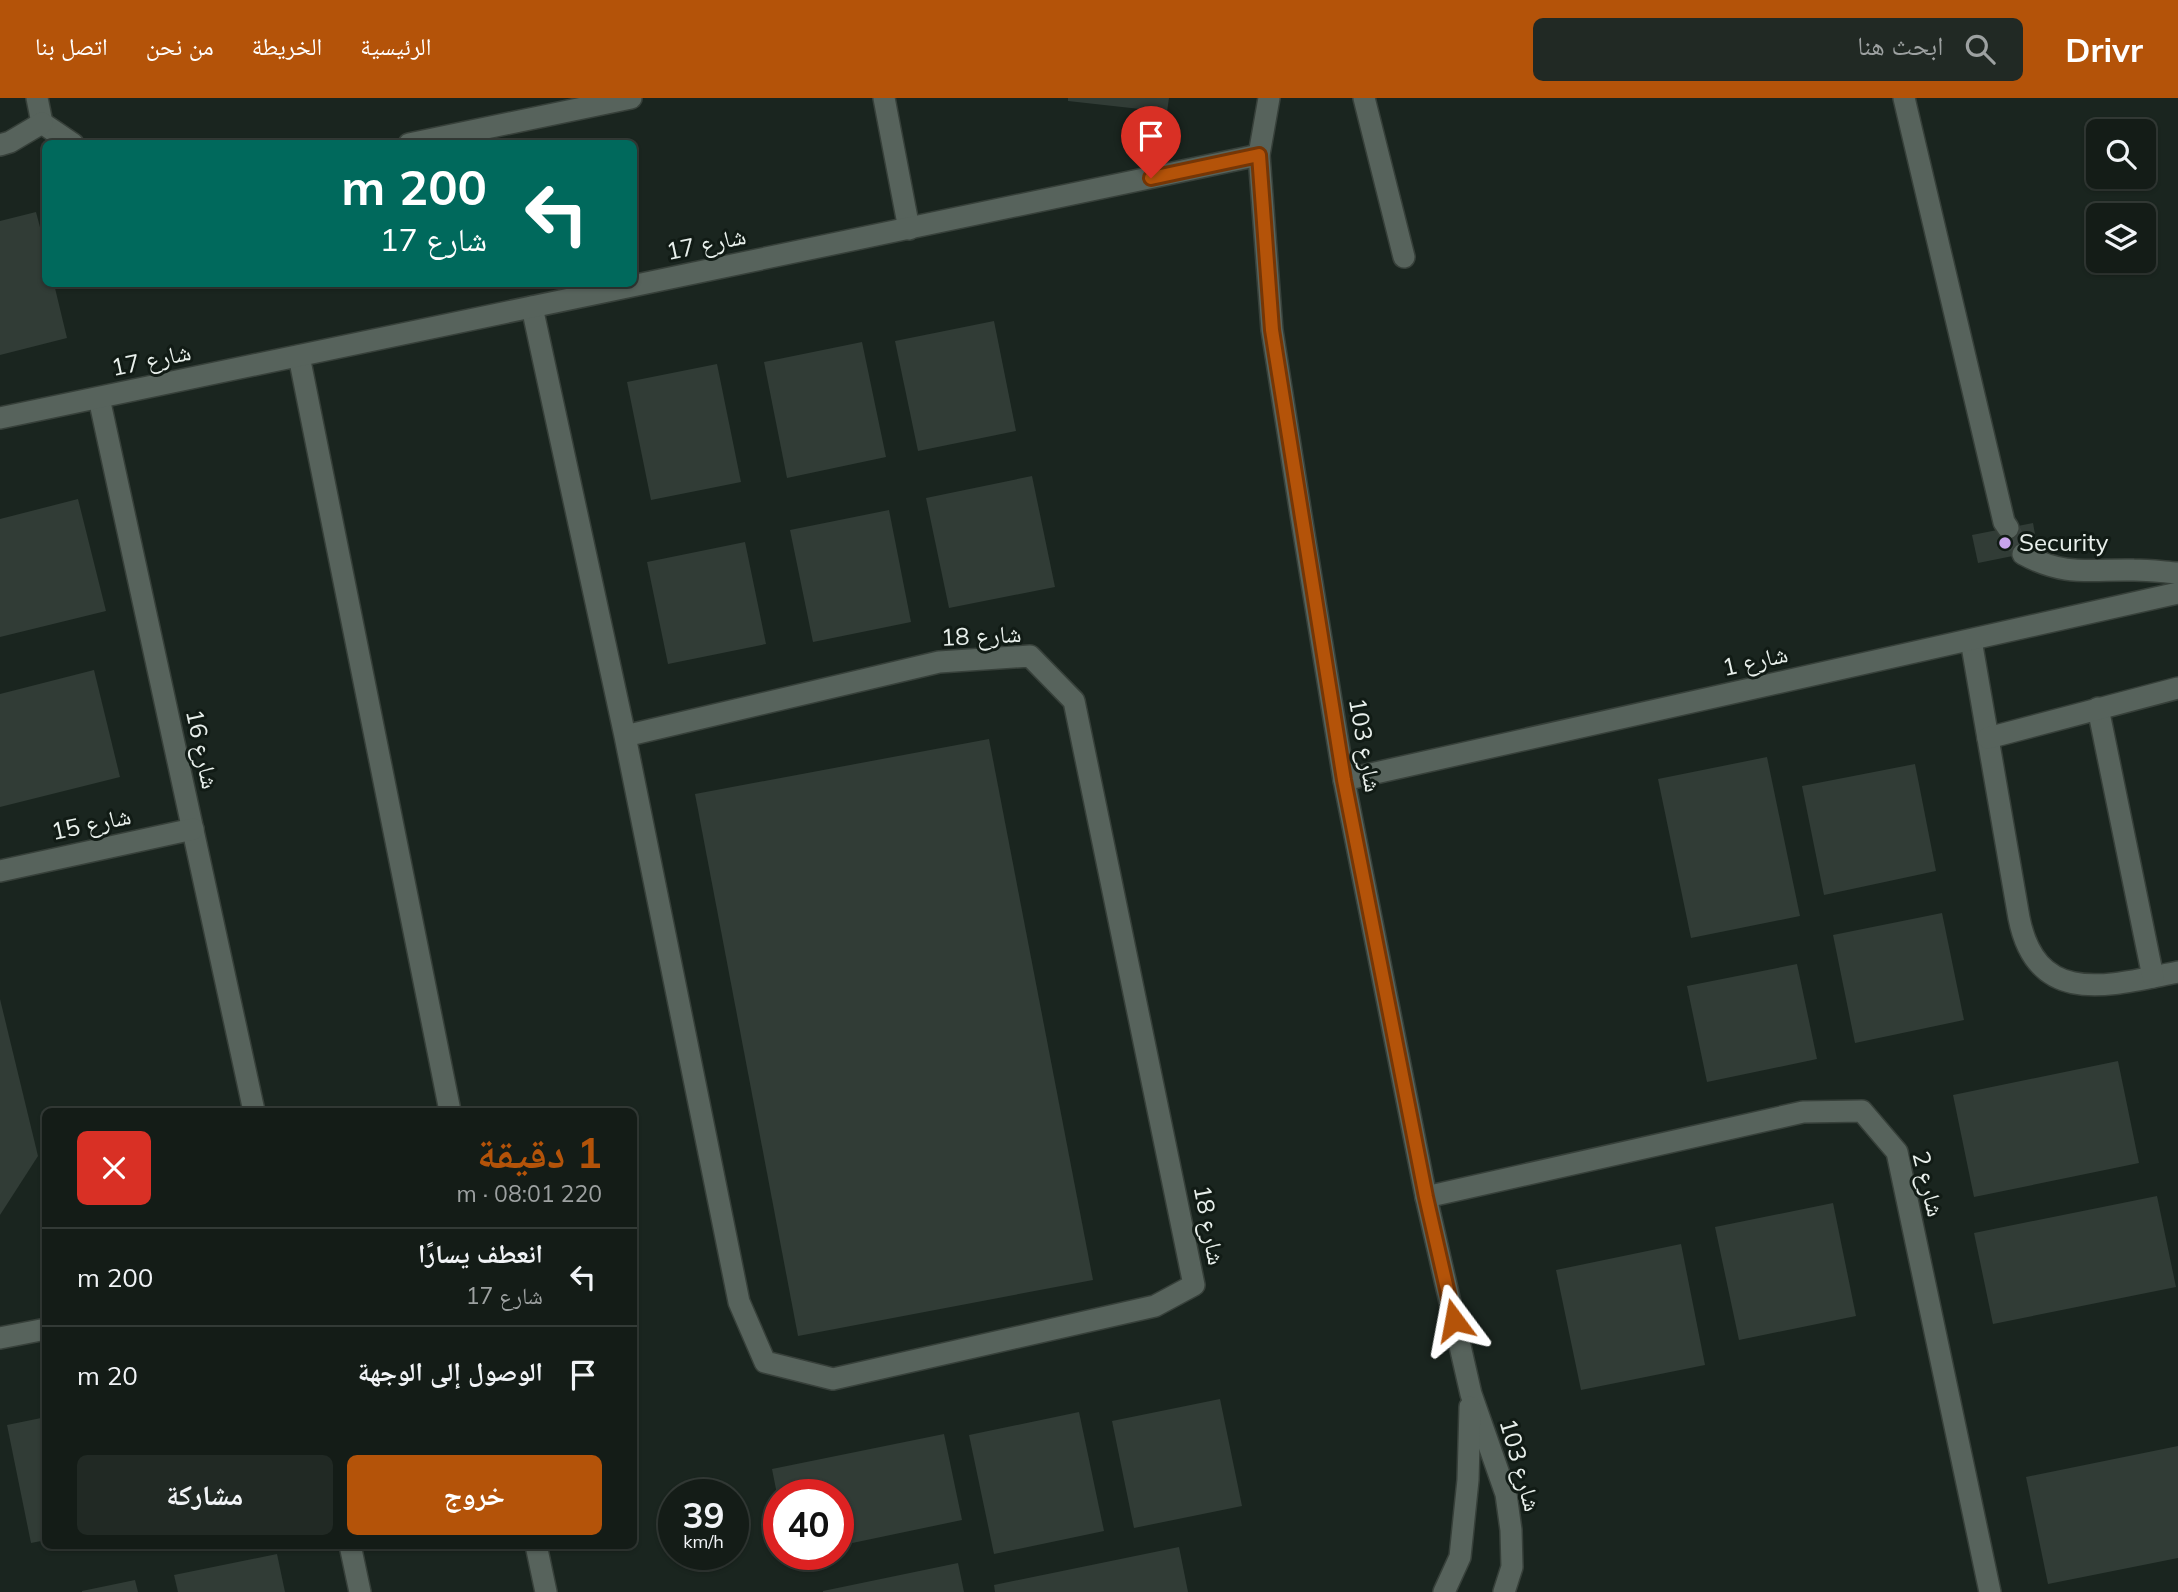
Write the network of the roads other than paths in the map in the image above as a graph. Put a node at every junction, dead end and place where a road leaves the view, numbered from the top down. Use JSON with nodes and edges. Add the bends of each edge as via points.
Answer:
{"nodes":[{"id":1,"x":37,"y":98,"type":"edge"},
{"id":2,"x":631,"y":98,"type":"edge"},
{"id":3,"x":884,"y":98,"type":"edge"},
{"id":4,"x":1269,"y":98,"type":"edge"},
{"id":5,"x":1364,"y":98,"type":"edge"},
{"id":6,"x":1904,"y":98,"type":"edge"},
{"id":7,"x":42,"y":123,"type":"junction"},
{"id":8,"x":67,"y":140,"type":"edge"},
{"id":9,"x":428,"y":140,"type":"edge"},
{"id":10,"x":0,"y":145,"type":"edge"},
{"id":11,"x":1259,"y":155,"type":"junction"},
{"id":12,"x":909,"y":229,"type":"junction"},
{"id":13,"x":1404,"y":257,"type":"dead end"},
{"id":14,"x":637,"y":285,"type":"edge"},
{"id":15,"x":628,"y":287,"type":"edge"},
{"id":16,"x":531,"y":307,"type":"junction"},
{"id":17,"x":299,"y":356,"type":"junction"},
{"id":18,"x":99,"y":398,"type":"junction"},
{"id":19,"x":0,"y":418,"type":"edge"},
{"id":20,"x":2008,"y":528,"type":"tunnel mouth"},
{"id":21,"x":2024,"y":554,"type":"tunnel mouth"},
{"id":22,"x":2178,"y":573,"type":"edge"},
{"id":23,"x":2178,"y":593,"type":"edge"},
{"id":24,"x":1971,"y":639,"type":"junction"},
{"id":25,"x":2178,"y":688,"type":"edge"},
{"id":26,"x":2098,"y":708,"type":"junction"},
{"id":27,"x":625,"y":736,"type":"junction"},
{"id":28,"x":1988,"y":738,"type":"junction"},
{"id":29,"x":1344,"y":780,"type":"junction"},
{"id":30,"x":193,"y":829,"type":"junction"},
{"id":31,"x":0,"y":871,"type":"edge"},
{"id":32,"x":2178,"y":972,"type":"edge"},
{"id":33,"x":2153,"y":977,"type":"junction"},
{"id":34,"x":253,"y":1108,"type":"edge"},
{"id":35,"x":449,"y":1108,"type":"edge"},
{"id":36,"x":1426,"y":1197,"type":"junction"},
{"id":37,"x":42,"y":1330,"type":"edge"},
{"id":38,"x":0,"y":1338,"type":"edge"},
{"id":39,"x":1471,"y":1394,"type":"junction"},
{"id":40,"x":351,"y":1549,"type":"edge"},
{"id":41,"x":537,"y":1549,"type":"edge"},
{"id":42,"x":360,"y":1592,"type":"edge"},
{"id":43,"x":545,"y":1592,"type":"edge"},
{"id":44,"x":1444,"y":1592,"type":"edge"},
{"id":45,"x":1504,"y":1592,"type":"edge"},
{"id":46,"x":1990,"y":1592,"type":"edge"}],
"edges":[{"from":1,"to":7,"type":"street"},
{"from":2,"to":9,"type":"street"},
{"from":3,"to":12,"type":"street"},
{"from":4,"to":11,"type":"street","name":"شارع 103"},
{"from":5,"to":13,"type":"street"},
{"from":6,"to":20,"type":"street"},
{"from":7,"to":8,"type":"street"},
{"from":7,"to":10,"type":"street"},
{"from":11,"to":12,"type":"street","name":"شارع 17"},
{"from":11,"to":29,"type":"street","name":"شارع 103","via":[[1272,330]]},
{"from":12,"to":14,"type":"street","name":"شارع 17"},
{"from":15,"to":16,"type":"street","name":"شارع 17"},
{"from":16,"to":17,"type":"street","name":"شارع 17"},
{"from":16,"to":27,"type":"street","name":"شارع 18"},
{"from":17,"to":18,"type":"street","name":"شارع 17"},
{"from":17,"to":35,"type":"street"},
{"from":18,"to":19,"type":"street","name":"شارع 17"},
{"from":18,"to":30,"type":"street","name":"شارع 16"},
{"from":21,"to":22,"type":"street","via":[[2044,566],[2072,571]]},
{"from":23,"to":24,"type":"street","name":"شارع 1"},
{"from":24,"to":28,"type":"street"},
{"from":24,"to":29,"type":"street","name":"شارع 1"},
{"from":25,"to":26,"type":"street"},
{"from":26,"to":28,"type":"street"},
{"from":26,"to":33,"type":"street"},
{"from":27,"to":27,"type":"street","name":"شارع 18","via":[[739,1302],[765,1362],[833,1379],[1155,1306],[1194,1285],[1074,701],[1030,656],[939,662]]},
{"from":28,"to":33,"type":"street","via":[[2023,937],[2032,956],[2062,981],[2081,986]]},
{"from":29,"to":36,"type":"street","name":"شارع 103"},
{"from":30,"to":31,"type":"street","name":"شارع 15"},
{"from":30,"to":34,"type":"street","name":"شارع 16"},
{"from":32,"to":33,"type":"street"},
{"from":36,"to":39,"type":"street","name":"شارع 103"},
{"from":36,"to":46,"type":"street","name":"شارع 2","via":[[1803,1112],[1862,1111],[1896,1152]]},
{"from":37,"to":38,"type":"street"},
{"from":39,"to":44,"type":"street","name":"شارع 103","via":[[1460,1557]]},
{"from":39,"to":45,"type":"street","name":"شارع 103","via":[[1506,1494],[1512,1567]]},
{"from":40,"to":42,"type":"street"},
{"from":41,"to":43,"type":"street"}]}
